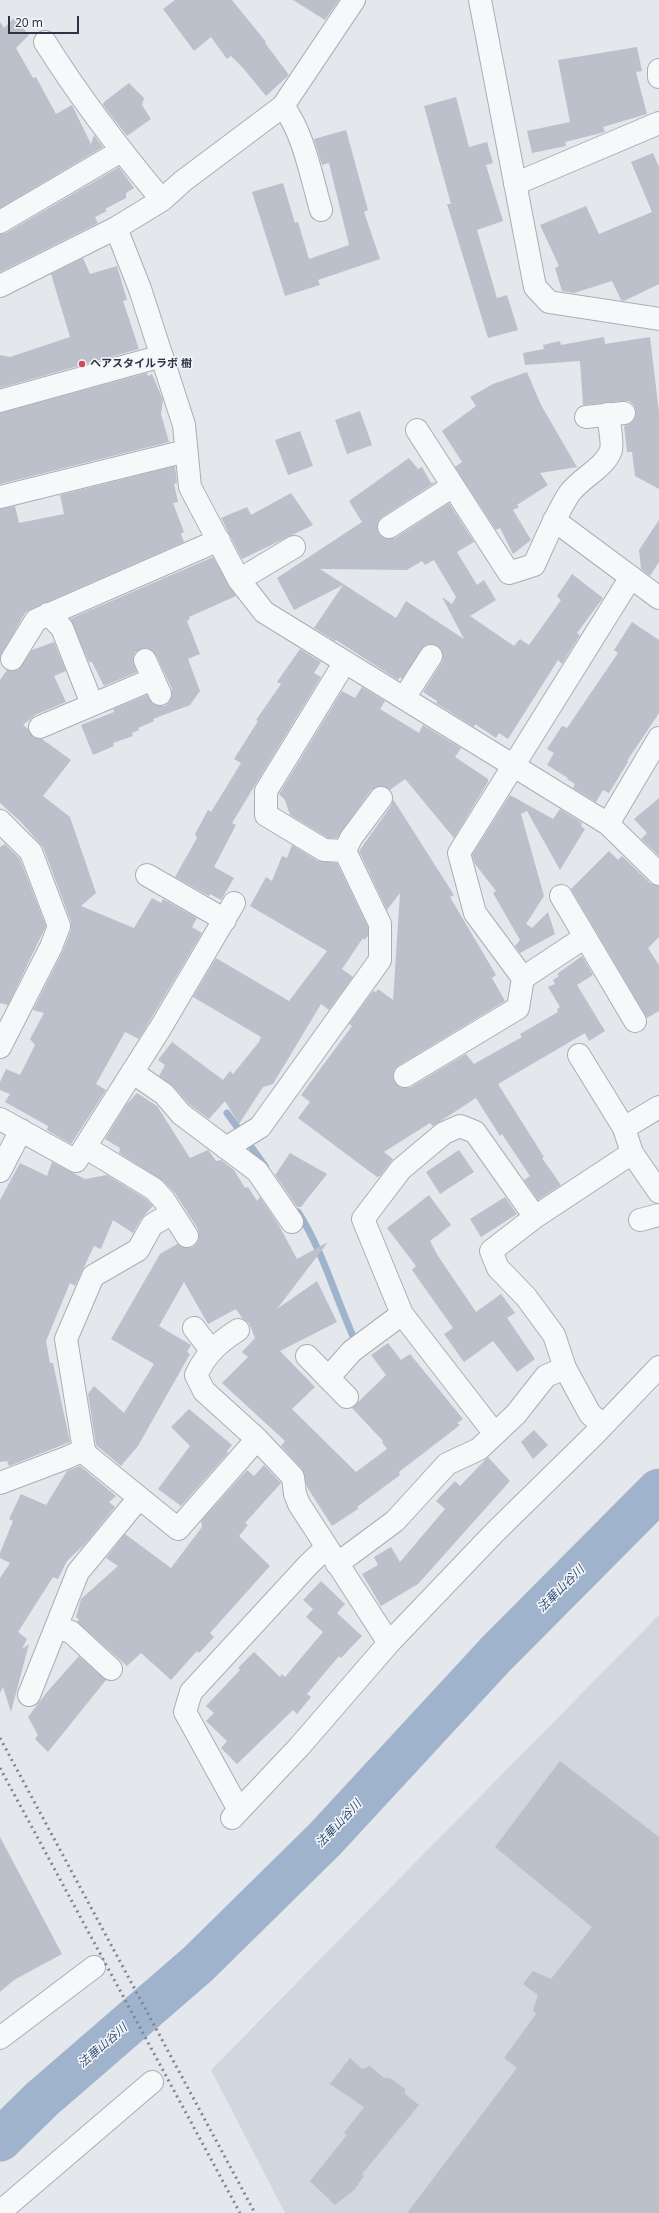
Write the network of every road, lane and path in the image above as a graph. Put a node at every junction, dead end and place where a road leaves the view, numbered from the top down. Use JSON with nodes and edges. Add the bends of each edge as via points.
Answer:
{"nodes":[{"id":1,"x":354,"y":0,"type":"edge"},
{"id":2,"x":480,"y":0,"type":"edge"},
{"id":3,"x":45,"y":42,"type":"dead end"},
{"id":4,"x":659,"y":70,"type":"edge"},
{"id":5,"x":659,"y":78,"type":"edge"},
{"id":6,"x":287,"y":111,"type":"junction"},
{"id":7,"x":659,"y":123,"type":"edge"},
{"id":8,"x":121,"y":151,"type":"junction"},
{"id":9,"x":515,"y":184,"type":"junction"},
{"id":10,"x":162,"y":200,"type":"junction"},
{"id":11,"x":320,"y":210,"type":"dead end"},
{"id":12,"x":0,"y":222,"type":"edge"},
{"id":13,"x":116,"y":228,"type":"junction"},
{"id":14,"x":0,"y":286,"type":"edge"},
{"id":15,"x":659,"y":319,"type":"edge"},
{"id":16,"x":162,"y":356,"type":"junction"},
{"id":17,"x":0,"y":401,"type":"edge"},
{"id":18,"x":586,"y":416,"type":"dead end"},
{"id":19,"x":417,"y":430,"type":"dead end"},
{"id":20,"x":186,"y":451,"type":"junction"},
{"id":21,"x":453,"y":486,"type":"junction"},
{"id":22,"x":0,"y":497,"type":"edge"},
{"id":23,"x":554,"y":520,"type":"junction"},
{"id":24,"x":389,"y":527,"type":"dead end"},
{"id":25,"x":219,"y":540,"type":"junction"},
{"id":26,"x":294,"y":547,"type":"dead end"},
{"id":27,"x":631,"y":577,"type":"junction"},
{"id":28,"x":240,"y":580,"type":"junction"},
{"id":29,"x":659,"y":598,"type":"edge"},
{"id":30,"x":48,"y":614,"type":"junction"},
{"id":31,"x":431,"y":656,"type":"dead end"},
{"id":32,"x":12,"y":658,"type":"dead end"},
{"id":33,"x":345,"y":662,"type":"junction"},
{"id":34,"x":153,"y":678,"type":"dead end"},
{"id":35,"x":404,"y":698,"type":"junction"},
{"id":36,"x":92,"y":704,"type":"junction"},
{"id":37,"x":40,"y":727,"type":"dead end"},
{"id":38,"x":659,"y":738,"type":"edge"},
{"id":39,"x":513,"y":766,"type":"junction"},
{"id":40,"x":381,"y":798,"type":"dead end"},
{"id":41,"x":0,"y":821,"type":"edge"},
{"id":42,"x":608,"y":824,"type":"junction"},
{"id":43,"x":345,"y":851,"type":"junction"},
{"id":44,"x":659,"y":874,"type":"edge"},
{"id":45,"x":147,"y":875,"type":"dead end"},
{"id":46,"x":560,"y":896,"type":"dead end"},
{"id":47,"x":585,"y":937,"type":"junction"},
{"id":48,"x":523,"y":978,"type":"junction"},
{"id":49,"x":635,"y":1021,"type":"dead end"},
{"id":50,"x":0,"y":1047,"type":"edge"},
{"id":51,"x":579,"y":1056,"type":"dead end"},
{"id":52,"x":132,"y":1072,"type":"junction"},
{"id":53,"x":405,"y":1076,"type":"dead end"},
{"id":54,"x":659,"y":1107,"type":"edge"},
{"id":55,"x":0,"y":1119,"type":"edge"},
{"id":56,"x":624,"y":1128,"type":"junction"},
{"id":57,"x":21,"y":1130,"type":"junction"},
{"id":58,"x":85,"y":1147,"type":"junction"},
{"id":59,"x":226,"y":1148,"type":"junction"},
{"id":60,"x":632,"y":1153,"type":"junction"},
{"id":61,"x":0,"y":1171,"type":"edge"},
{"id":62,"x":659,"y":1192,"type":"edge"},
{"id":63,"x":172,"y":1212,"type":"junction"},
{"id":64,"x":535,"y":1217,"type":"junction"},
{"id":65,"x":292,"y":1222,"type":"dead end"},
{"id":66,"x":187,"y":1236,"type":"dead end"},
{"id":67,"x":402,"y":1314,"type":"junction"},
{"id":68,"x":194,"y":1328,"type":"dead end"},
{"id":69,"x":238,"y":1330,"type":"dead end"},
{"id":70,"x":211,"y":1350,"type":"junction"},
{"id":71,"x":307,"y":1356,"type":"dead end"},
{"id":72,"x":659,"y":1367,"type":"edge"},
{"id":73,"x":565,"y":1368,"type":"junction"},
{"id":74,"x":328,"y":1378,"type":"junction"},
{"id":75,"x":347,"y":1397,"type":"dead end"},
{"id":76,"x":603,"y":1425,"type":"junction"},
{"id":77,"x":495,"y":1434,"type":"junction"},
{"id":78,"x":257,"y":1439,"type":"junction"},
{"id":79,"x":84,"y":1450,"type":"junction"},
{"id":80,"x":0,"y":1483,"type":"edge"},
{"id":81,"x":139,"y":1498,"type":"junction"},
{"id":82,"x":332,"y":1556,"type":"junction"},
{"id":83,"x":56,"y":1627,"type":"junction"},
{"id":84,"x":389,"y":1643,"type":"junction"},
{"id":85,"x":111,"y":1669,"type":"dead end"},
{"id":86,"x":29,"y":1695,"type":"dead end"},
{"id":87,"x":94,"y":1966,"type":"dead end"},
{"id":88,"x":0,"y":2038,"type":"edge"},
{"id":89,"x":152,"y":2082,"type":"dead end"},
{"id":90,"x":0,"y":2212,"type":"edge"}],
"edges":[{"from":1,"to":6,"type":"street"},
{"from":2,"to":9,"type":"street"},
{"from":3,"to":8,"type":"street"},
{"from":4,"to":5,"type":"street"},
{"from":6,"to":10,"type":"street","via":[[183,181]]},
{"from":6,"to":11,"type":"street","via":[[299,137]]},
{"from":7,"to":9,"type":"street"},
{"from":8,"to":10,"type":"street"},
{"from":8,"to":12,"type":"street"},
{"from":9,"to":15,"type":"street","via":[[536,287],[549,302]]},
{"from":10,"to":13,"type":"street"},
{"from":13,"to":14,"type":"street"},
{"from":13,"to":16,"type":"street"},
{"from":16,"to":17,"type":"street"},
{"from":16,"to":20,"type":"street","via":[[184,425]]},
{"from":18,"to":23,"type":"street","via":[[616,413],[611,450],[602,464],[579,482]]},
{"from":19,"to":21,"type":"street"},
{"from":20,"to":22,"type":"street"},
{"from":20,"to":25,"type":"street","via":[[190,487]]},
{"from":21,"to":23,"type":"street","via":[[509,573],[534,565]]},
{"from":21,"to":24,"type":"street"},
{"from":23,"to":27,"type":"street"},
{"from":25,"to":28,"type":"street"},
{"from":25,"to":30,"type":"street"},
{"from":26,"to":28,"type":"street"},
{"from":27,"to":29,"type":"street"},
{"from":27,"to":39,"type":"street"},
{"from":28,"to":33,"type":"street","via":[[264,612]]},
{"from":30,"to":32,"type":"street","via":[[36,620]]},
{"from":30,"to":36,"type":"street","via":[[62,628]]},
{"from":31,"to":35,"type":"street"},
{"from":33,"to":35,"type":"street"},
{"from":33,"to":43,"type":"street","via":[[266,792],[266,815],[324,850]]},
{"from":34,"to":36,"type":"street"},
{"from":35,"to":39,"type":"street"},
{"from":36,"to":37,"type":"street"},
{"from":38,"to":42,"type":"street"},
{"from":39,"to":42,"type":"street"},
{"from":39,"to":48,"type":"street","via":[[459,853],[475,913]]},
{"from":40,"to":43,"type":"street","via":[[351,838]]},
{"from":41,"to":50,"type":"street","via":[[31,852],[59,926],[51,947]]},
{"from":42,"to":44,"type":"street"},
{"from":43,"to":59,"type":"street","via":[[380,924],[380,960],[260,1126]]},
{"from":45,"to":52,"type":"street","via":[[229,911]]},
{"from":46,"to":47,"type":"street"},
{"from":47,"to":48,"type":"street"},
{"from":47,"to":49,"type":"street"},
{"from":48,"to":53,"type":"street","via":[[518,1008]]},
{"from":51,"to":56,"type":"street"},
{"from":52,"to":58,"type":"street"},
{"from":52,"to":59,"type":"street","via":[[164,1094],[181,1114]]},
{"from":54,"to":56,"type":"street"},
{"from":55,"to":57,"type":"street"},
{"from":56,"to":60,"type":"street"},
{"from":57,"to":58,"type":"street","via":[[76,1161]]},
{"from":57,"to":61,"type":"street"},
{"from":58,"to":63,"type":"street","via":[[154,1189]]},
{"from":59,"to":65,"type":"street","via":[[258,1171]]},
{"from":60,"to":62,"type":"street"},
{"from":60,"to":64,"type":"street"},
{"from":63,"to":66,"type":"street"},
{"from":63,"to":79,"type":"street","via":[[152,1225],[138,1250],[93,1276],[66,1340]]},
{"from":64,"to":67,"type":"street","via":[[475,1132],[460,1126],[444,1134],[401,1169],[363,1219]]},
{"from":64,"to":73,"type":"street","via":[[491,1251],[498,1268],[526,1297],[554,1335]]},
{"from":67,"to":74,"type":"street","via":[[352,1351]]},
{"from":67,"to":77,"type":"street"},
{"from":68,"to":70,"type":"street"},
{"from":69,"to":70,"type":"street"},
{"from":70,"to":78,"type":"street","via":[[196,1375],[204,1392]]},
{"from":71,"to":74,"type":"street"},
{"from":72,"to":76,"type":"street"},
{"from":73,"to":76,"type":"street","via":[[590,1414]]},
{"from":73,"to":77,"type":"street","via":[[546,1376],[516,1414]]},
{"from":74,"to":75,"type":"street"},
{"from":76,"to":84,"type":"street","via":[[495,1532]]},
{"from":77,"to":82,"type":"street","via":[[479,1449],[447,1464],[423,1503],[380,1533]]},
{"from":78,"to":81,"type":"street","via":[[178,1530]]},
{"from":78,"to":82,"type":"street","via":[[293,1477],[294,1494]]},
{"from":79,"to":80,"type":"street"},
{"from":79,"to":81,"type":"street"},
{"from":81,"to":83,"type":"street","via":[[78,1572]]},
{"from":82,"to":84,"type":"street"},
{"from":82,"to":84,"type":"street","via":[[309,1564],[191,1692],[185,1712],[236,1814],[299,1747]]},
{"from":83,"to":85,"type":"street","via":[[71,1632]]},
{"from":83,"to":86,"type":"street"},
{"from":87,"to":88,"type":"street"},
{"from":89,"to":90,"type":"street"}]}
